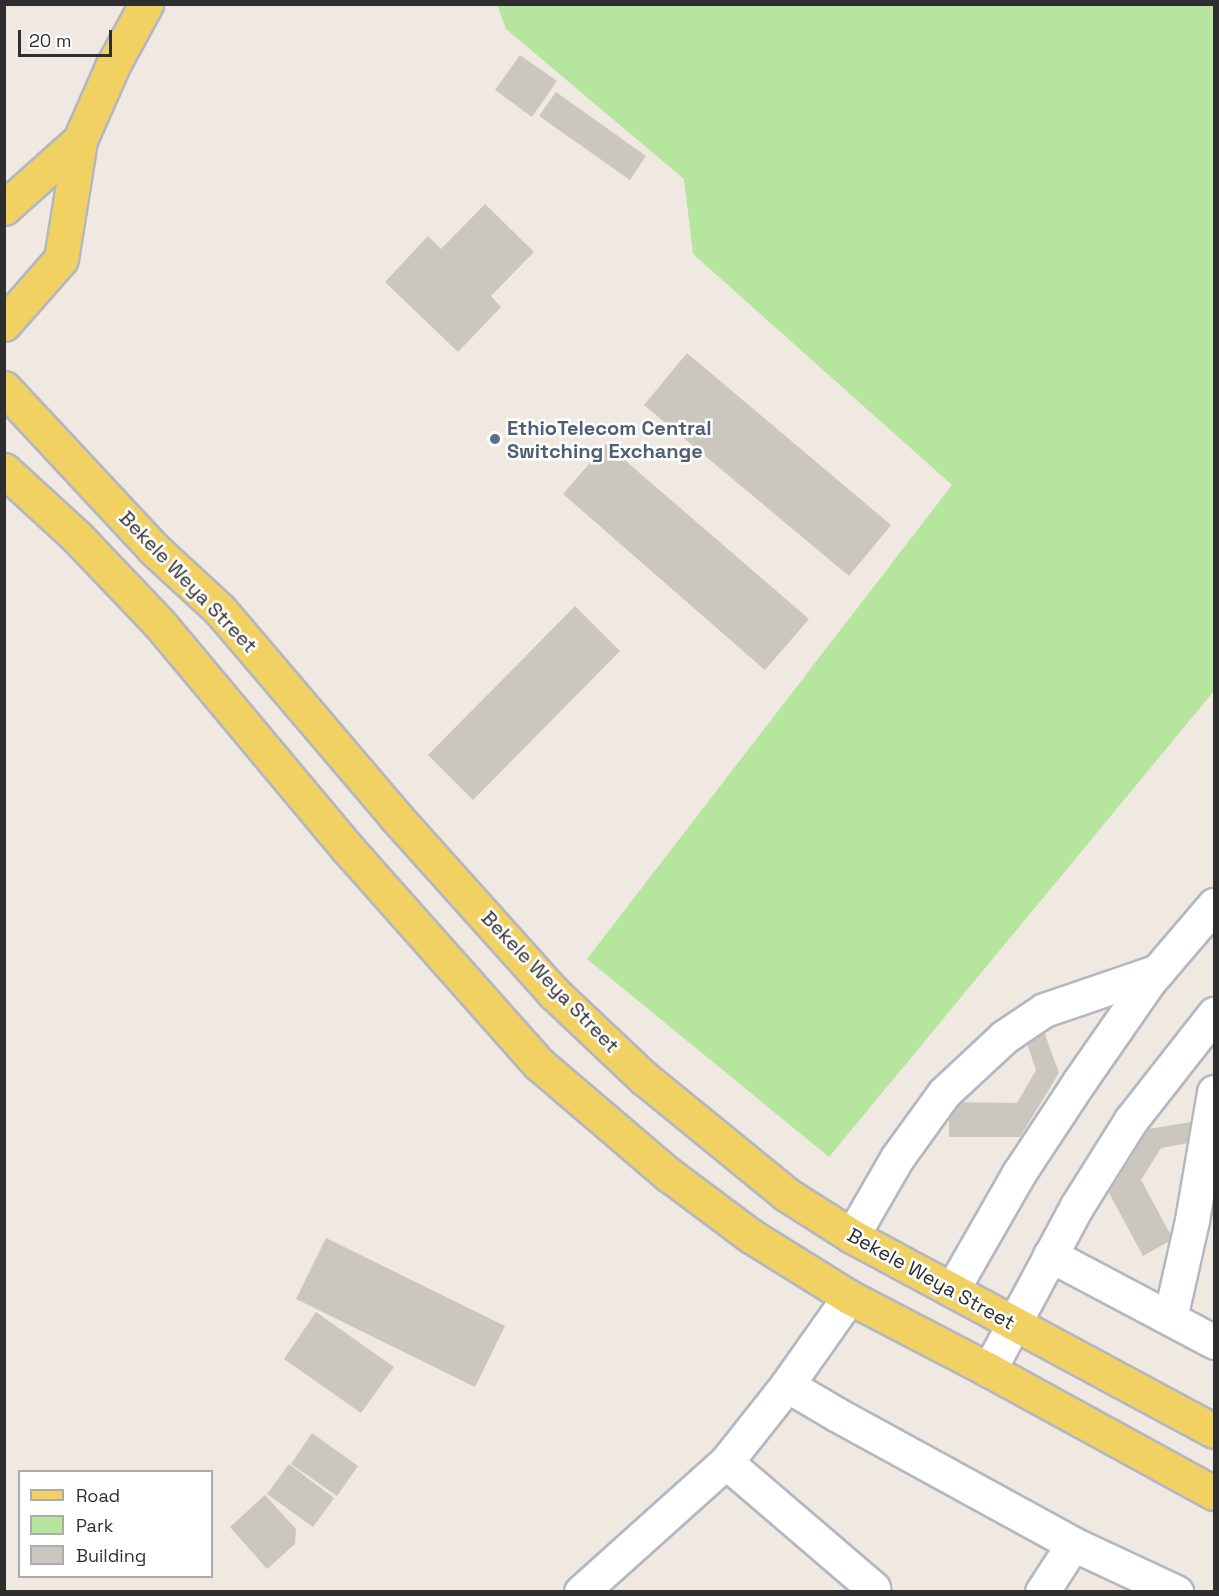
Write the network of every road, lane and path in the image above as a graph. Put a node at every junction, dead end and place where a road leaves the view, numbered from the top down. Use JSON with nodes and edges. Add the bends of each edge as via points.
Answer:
{"nodes":[{"id":1,"x":146,"y":4,"type":"edge"},
{"id":2,"x":80,"y":140,"type":"junction"},
{"id":3,"x":4,"y":208,"type":"edge"},
{"id":4,"x":4,"y":324,"type":"edge"},
{"id":5,"x":4,"y":388,"type":"edge"},
{"id":6,"x":4,"y":470,"type":"edge"},
{"id":7,"x":1215,"y":905,"type":"edge"},
{"id":8,"x":1158,"y":971,"type":"junction"},
{"id":9,"x":1215,"y":1014,"type":"edge"},
{"id":10,"x":1215,"y":1092,"type":"edge"},
{"id":11,"x":852,"y":1236,"type":"junction"},
{"id":12,"x":1050,"y":1255,"type":"junction"},
{"id":13,"x":952,"y":1290,"type":"junction"},
{"id":14,"x":849,"y":1298,"type":"junction"},
{"id":15,"x":1170,"y":1318,"type":"junction"},
{"id":16,"x":1013,"y":1323,"type":"junction"},
{"id":17,"x":1215,"y":1342,"type":"edge"},
{"id":18,"x":989,"y":1370,"type":"junction"},
{"id":19,"x":787,"y":1385,"type":"junction"},
{"id":20,"x":1215,"y":1431,"type":"edge"},
{"id":21,"x":726,"y":1462,"type":"junction"},
{"id":22,"x":1215,"y":1493,"type":"edge"},
{"id":23,"x":1073,"y":1544,"type":"junction"},
{"id":24,"x":873,"y":1588,"type":"dead end"},
{"id":25,"x":581,"y":1592,"type":"edge"},
{"id":26,"x":1042,"y":1592,"type":"edge"},
{"id":27,"x":1176,"y":1592,"type":"edge"}],
"edges":[{"from":1,"to":2,"type":"main road","via":[[111,67]]},
{"from":2,"to":3,"type":"main road"},
{"from":2,"to":4,"type":"main road","via":[[61,260]]},
{"from":5,"to":11,"type":"main road","name":"Bekele Weya Street","via":[[155,550],[220,610],[396,817],[554,993],[702,1127],[786,1194]]},
{"from":6,"to":14,"type":"main road","via":[[77,537],[159,623],[348,849],[539,1064],[668,1174],[751,1236]]},
{"from":7,"to":8,"type":"lane"},
{"from":8,"to":11,"type":"lane","via":[[1044,1010],[1004,1037],[944,1093],[897,1158]]},
{"from":8,"to":13,"type":"lane","via":[[1025,1164]]},
{"from":9,"to":12,"type":"lane","via":[[1131,1120]]},
{"from":10,"to":15,"type":"lane"},
{"from":11,"to":13,"type":"main road","name":"Bekele Weya Street"},
{"from":12,"to":15,"type":"lane"},
{"from":12,"to":16,"type":"lane"},
{"from":13,"to":16,"type":"main road","name":"Bekele Weya Street"},
{"from":14,"to":18,"type":"main road"},
{"from":14,"to":19,"type":"lane"},
{"from":15,"to":17,"type":"lane"},
{"from":16,"to":18,"type":"lane"},
{"from":16,"to":20,"type":"main road","name":"Bekele Weya Street"},
{"from":18,"to":22,"type":"main road"},
{"from":19,"to":21,"type":"lane"},
{"from":19,"to":23,"type":"lane"},
{"from":21,"to":24,"type":"lane"},
{"from":21,"to":25,"type":"lane"},
{"from":23,"to":26,"type":"lane"},
{"from":23,"to":27,"type":"lane"}]}
